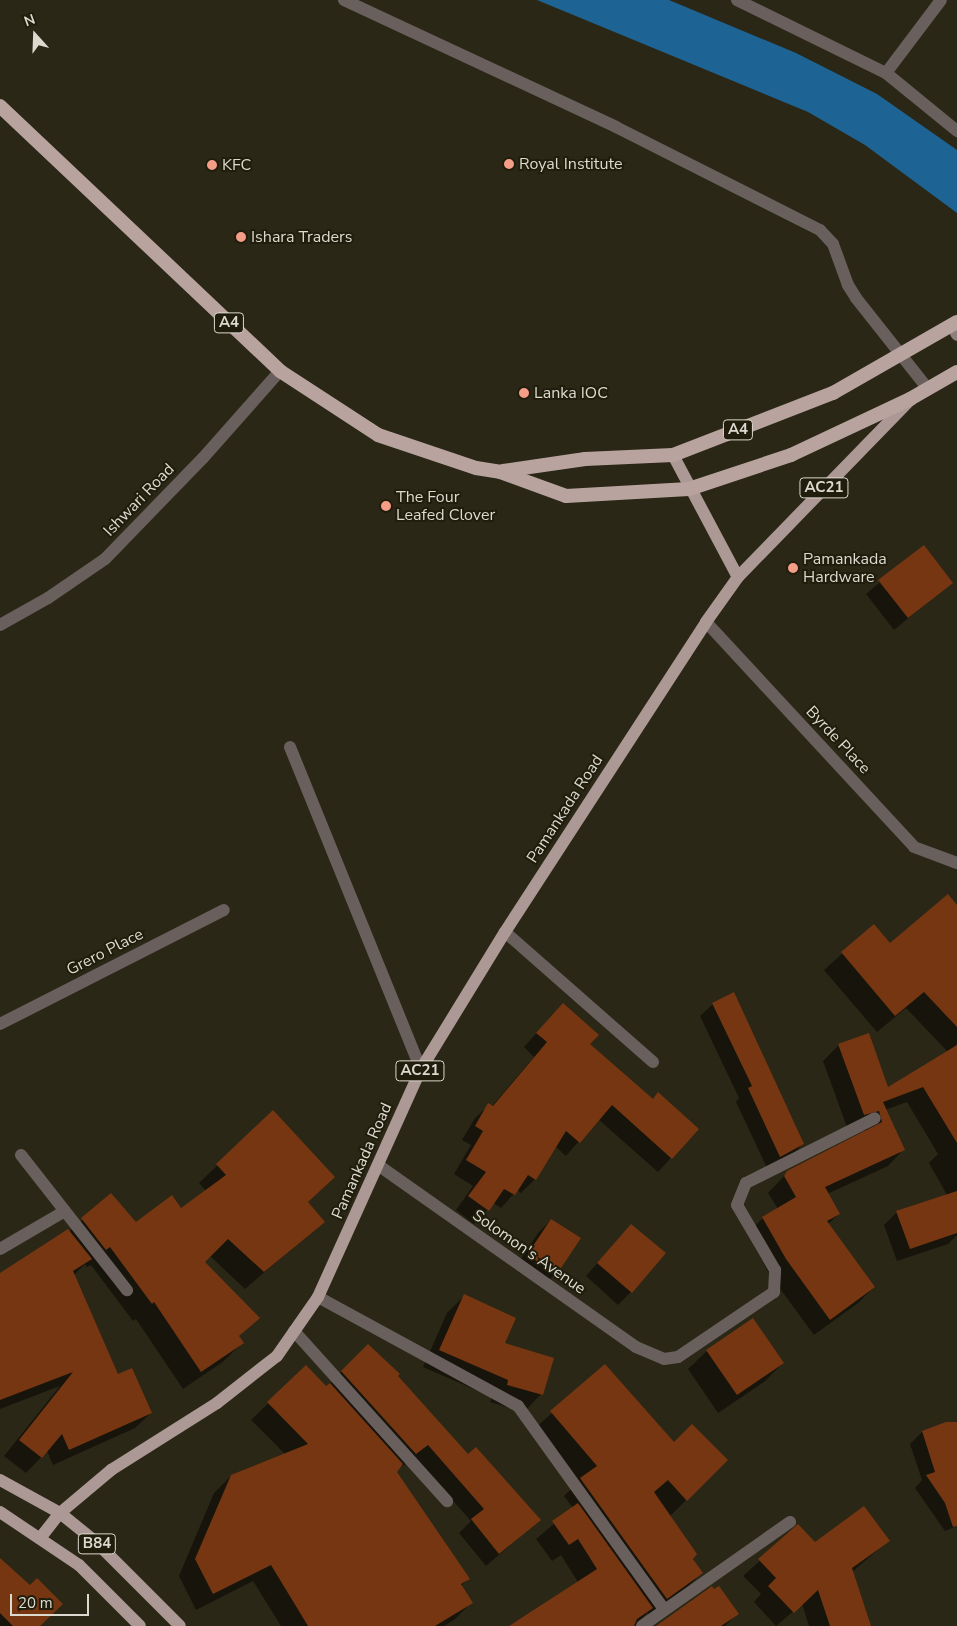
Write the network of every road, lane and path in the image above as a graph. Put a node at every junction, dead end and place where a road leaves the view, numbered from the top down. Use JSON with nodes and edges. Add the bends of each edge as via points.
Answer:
{"nodes":[{"id":1,"x":344,"y":0,"type":"edge"},
{"id":2,"x":737,"y":0,"type":"edge"},
{"id":3,"x":941,"y":0,"type":"edge"},
{"id":4,"x":886,"y":74,"type":"junction"},
{"id":5,"x":0,"y":106,"type":"edge"},
{"id":6,"x":957,"y":132,"type":"edge"},
{"id":7,"x":955,"y":327,"type":"edge"},
{"id":8,"x":902,"y":353,"type":"junction"},
{"id":9,"x":280,"y":371,"type":"junction"},
{"id":10,"x":957,"y":372,"type":"edge"},
{"id":11,"x":928,"y":389,"type":"junction"},
{"id":12,"x":910,"y":400,"type":"junction"},
{"id":13,"x":673,"y":455,"type":"junction"},
{"id":14,"x":500,"y":472,"type":"junction"},
{"id":15,"x":689,"y":489,"type":"junction"},
{"id":16,"x":738,"y":577,"type":"junction"},
{"id":17,"x":706,"y":622,"type":"junction"},
{"id":18,"x":0,"y":625,"type":"edge"},
{"id":19,"x":290,"y":747,"type":"dead end"},
{"id":20,"x":957,"y":863,"type":"edge"},
{"id":21,"x":224,"y":910,"type":"dead end"},
{"id":22,"x":504,"y":932,"type":"junction"},
{"id":23,"x":0,"y":1024,"type":"edge"},
{"id":24,"x":653,"y":1062,"type":"dead end"},
{"id":25,"x":421,"y":1068,"type":"junction"},
{"id":26,"x":875,"y":1118,"type":"dead end"},
{"id":27,"x":21,"y":1155,"type":"dead end"},
{"id":28,"x":378,"y":1165,"type":"junction"},
{"id":29,"x":65,"y":1211,"type":"junction"},
{"id":30,"x":0,"y":1249,"type":"edge"},
{"id":31,"x":127,"y":1290,"type":"dead end"},
{"id":32,"x":318,"y":1297,"type":"junction"},
{"id":33,"x":294,"y":1332,"type":"junction"},
{"id":34,"x":0,"y":1480,"type":"edge"},
{"id":35,"x":447,"y":1501,"type":"dead end"},
{"id":36,"x":0,"y":1512,"type":"edge"},
{"id":37,"x":60,"y":1513,"type":"junction"},
{"id":38,"x":790,"y":1522,"type":"dead end"},
{"id":39,"x":40,"y":1537,"type":"junction"},
{"id":40,"x":664,"y":1609,"type":"junction"},
{"id":41,"x":140,"y":1626,"type":"edge"},
{"id":42,"x":180,"y":1626,"type":"edge"},
{"id":43,"x":642,"y":1626,"type":"edge"}],
"edges":[{"from":1,"to":8,"type":"street","via":[[616,127],[820,230],[833,244],[852,291]]},
{"from":2,"to":4,"type":"street"},
{"from":3,"to":4,"type":"street"},
{"from":4,"to":6,"type":"street"},
{"from":5,"to":9,"type":"highway","number":"A4"},
{"from":7,"to":8,"type":"highway","number":"A4"},
{"from":8,"to":11,"type":"street"},
{"from":8,"to":13,"type":"highway","number":"A4","via":[[833,393]]},
{"from":9,"to":14,"type":"highway","number":"A4","via":[[378,435],[476,468]]},
{"from":9,"to":18,"type":"street","name":"Ishwari Road","via":[[203,458],[105,559],[48,598]]},
{"from":10,"to":11,"type":"highway","number":"A4"},
{"from":11,"to":12,"type":"highway","number":"A4"},
{"from":12,"to":15,"type":"highway","number":"A4","via":[[791,455]]},
{"from":12,"to":16,"type":"main road","name":"Pamankada Road","number":"AC21"},
{"from":13,"to":14,"type":"highway","number":"A4","via":[[585,459]]},
{"from":13,"to":15,"type":"main road"},
{"from":14,"to":15,"type":"highway","number":"A4","via":[[566,496]]},
{"from":15,"to":16,"type":"main road"},
{"from":16,"to":17,"type":"main road","name":"Pamankada Road","number":"AC21"},
{"from":17,"to":20,"type":"street","name":"Byrde Place","via":[[914,847]]},
{"from":17,"to":22,"type":"main road","name":"Pamankada Road","number":"AC21"},
{"from":19,"to":25,"type":"street"},
{"from":21,"to":23,"type":"street","name":"Grero Place"},
{"from":22,"to":24,"type":"street"},
{"from":22,"to":25,"type":"main road","name":"Pamankada Road","number":"AC21"},
{"from":25,"to":28,"type":"main road","name":"Pamankada Road","number":"AC21"},
{"from":26,"to":28,"type":"street","name":"Solomon's Avenue","via":[[746,1183],[737,1205],[775,1270],[774,1292],[678,1357],[664,1359],[636,1347]]},
{"from":27,"to":29,"type":"street"},
{"from":28,"to":32,"type":"main road","name":"Pamankada Road","number":"AC21"},
{"from":29,"to":30,"type":"street"},
{"from":29,"to":31,"type":"street"},
{"from":32,"to":33,"type":"main road","name":"Pamankada Road","number":"AC21"},
{"from":32,"to":40,"type":"street","via":[[518,1406]]},
{"from":33,"to":35,"type":"street"},
{"from":33,"to":37,"type":"main road","name":"Pamankada Road","number":"AC21","via":[[277,1356],[224,1397],[110,1470]]},
{"from":34,"to":37,"type":"main road","number":"B84"},
{"from":36,"to":39,"type":"main road","number":"B84"},
{"from":37,"to":39,"type":"main road","name":"Pamankada Road","number":"AC21"},
{"from":37,"to":42,"type":"main road","number":"B84","via":[[97,1544]]},
{"from":38,"to":40,"type":"street"},
{"from":39,"to":41,"type":"main road","number":"B84","via":[[79,1565]]},
{"from":40,"to":43,"type":"street"}]}
